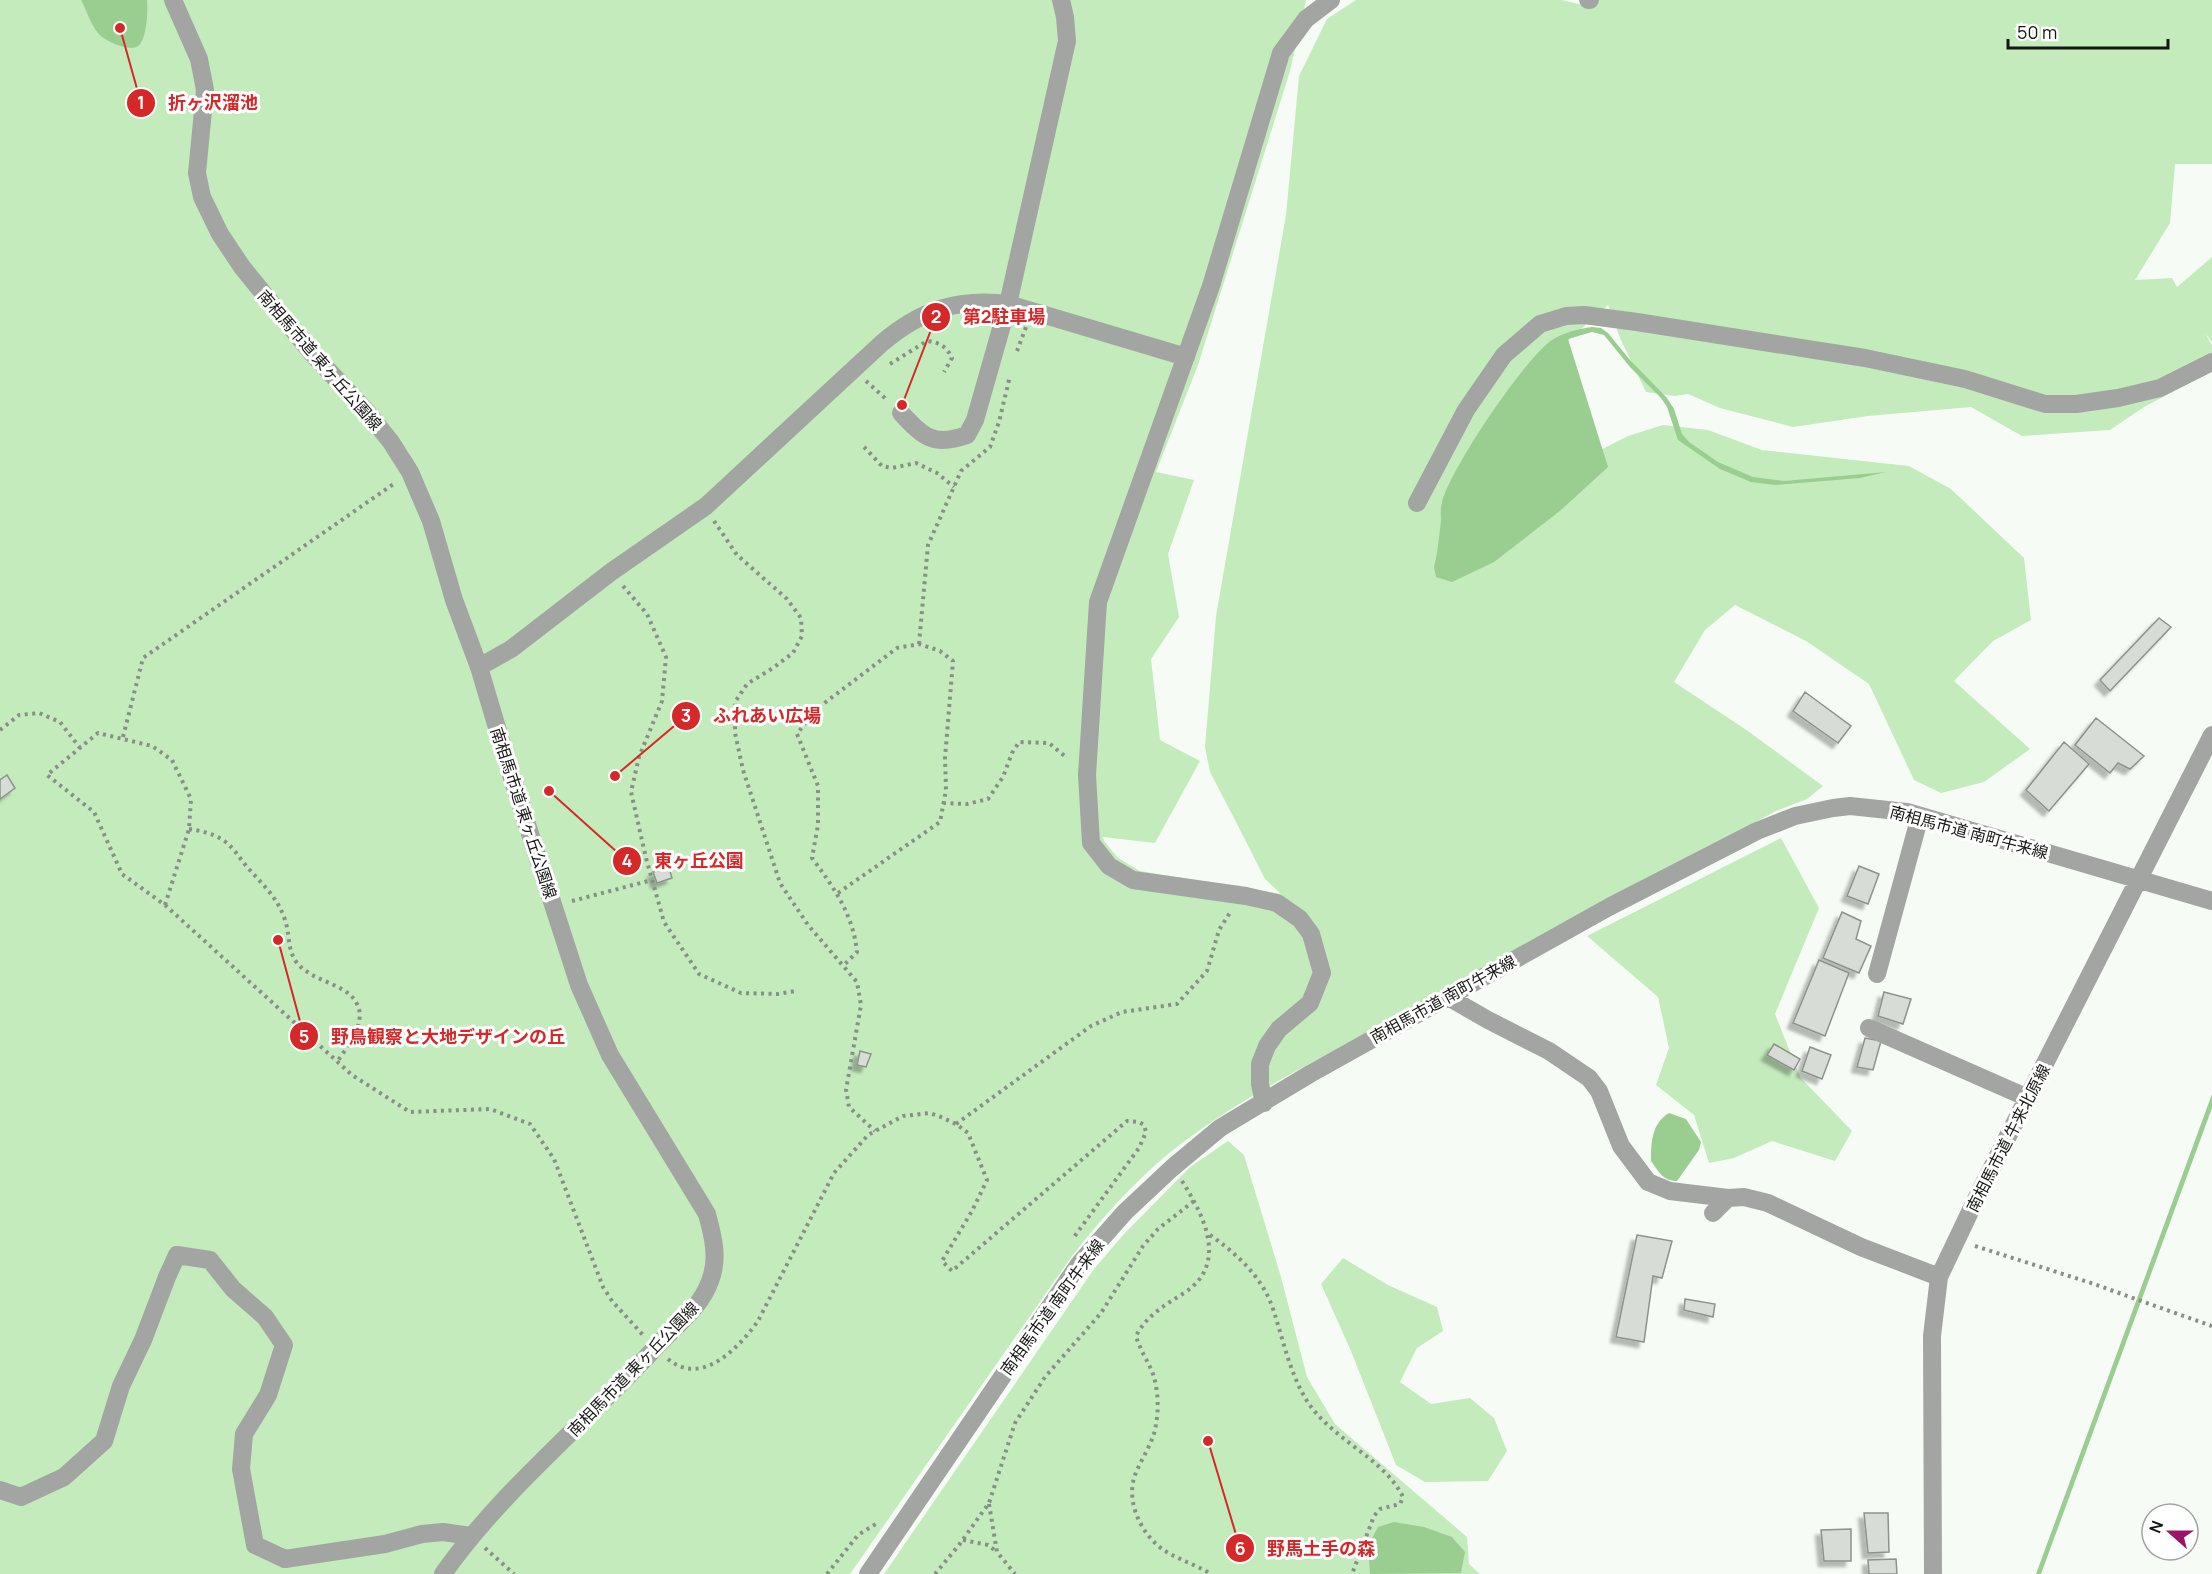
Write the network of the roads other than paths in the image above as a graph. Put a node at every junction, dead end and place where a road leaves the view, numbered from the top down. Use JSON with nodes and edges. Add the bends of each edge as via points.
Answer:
{"nodes":[{"id":1,"x":173,"y":0,"type":"edge"},
{"id":2,"x":1061,"y":0,"type":"edge"},
{"id":3,"x":1331,"y":0,"type":"edge"},
{"id":4,"x":1008,"y":304,"type":"junction"},
{"id":5,"x":1186,"y":357,"type":"junction"},
{"id":6,"x":2212,"y":362,"type":"edge"},
{"id":7,"x":901,"y":412,"type":"dead end"},
{"id":8,"x":1417,"y":502,"type":"dead end"},
{"id":9,"x":479,"y":667,"type":"junction"},
{"id":10,"x":2212,"y":735,"type":"edge"},
{"id":11,"x":1920,"y":816,"type":"junction"},
{"id":12,"x":2138,"y":879,"type":"junction"},
{"id":13,"x":2212,"y":901,"type":"edge"},
{"id":14,"x":1877,"y":974,"type":"dead end"},
{"id":15,"x":1448,"y":997,"type":"junction"},
{"id":16,"x":1869,"y":1028,"type":"dead end"},
{"id":17,"x":2028,"y":1098,"type":"junction"},
{"id":18,"x":1264,"y":1103,"type":"junction"},
{"id":19,"x":1728,"y":1198,"type":"junction"},
{"id":20,"x":1713,"y":1213,"type":"dead end"},
{"id":21,"x":1939,"y":1278,"type":"junction"},
{"id":22,"x":0,"y":1490,"type":"edge"},
{"id":23,"x":471,"y":1536,"type":"junction"},
{"id":24,"x":443,"y":1574,"type":"edge"},
{"id":25,"x":868,"y":1574,"type":"edge"},
{"id":26,"x":1933,"y":1574,"type":"edge"}],
"edges":[{"from":1,"to":9,"type":"street","name":"南相馬市道 東ヶ丘公園線","via":[[199,59],[205,90],[198,173],[202,197],[242,267],[310,352],[367,412],[410,472],[432,522],[454,600]]},
{"from":2,"to":4,"type":"street","via":[[1067,41]]},
{"from":3,"to":5,"type":"street","via":[[1306,19],[1281,53]]},
{"from":4,"to":5,"type":"street"},
{"from":4,"to":7,"type":"street","via":[[980,405],[967,435],[935,441]]},
{"from":4,"to":9,"type":"street","via":[[947,307],[903,325],[706,506],[510,649]]},
{"from":5,"to":18,"type":"street","via":[[1098,602],[1087,775],[1091,843],[1109,866],[1134,880],[1277,903],[1311,934],[1322,973],[1310,1003],[1279,1029],[1267,1046],[1260,1064]]},
{"from":6,"to":8,"type":"street","via":[[2160,388],[2076,404],[2045,404],[1965,379],[1865,358],[1584,315],[1566,316],[1540,324],[1504,355],[1466,410]]},
{"from":9,"to":23,"type":"street","name":"南相馬市道 東ヶ丘公園線","via":[[579,986],[601,1037],[643,1112],[707,1214],[714,1263],[702,1298]]},
{"from":10,"to":12,"type":"street","name":"南相馬市道 牛来北原線"},
{"from":11,"to":12,"type":"street","name":"南相馬市道 南町牛来線"},
{"from":11,"to":14,"type":"street"},
{"from":11,"to":15,"type":"street","name":"南相馬市道 南町牛来線","via":[[1850,806],[1786,819],[1609,907]]},
{"from":12,"to":13,"type":"street","name":"南相馬市道 南町牛来線"},
{"from":12,"to":17,"type":"street","name":"南相馬市道 牛来北原線"},
{"from":15,"to":18,"type":"street","name":"南相馬市道 南町牛来線"},
{"from":15,"to":19,"type":"street","via":[[1549,1051],[1589,1078],[1599,1092],[1621,1146],[1648,1182],[1670,1191]]},
{"from":16,"to":17,"type":"street"},
{"from":17,"to":21,"type":"street","name":"南相馬市道 牛来北原線"},
{"from":18,"to":25,"type":"street","name":"南相馬市道 南町牛来線","via":[[1220,1128],[1149,1188],[1079,1264]]},
{"from":19,"to":20,"type":"street"},
{"from":19,"to":21,"type":"street","via":[[1768,1203]]},
{"from":21,"to":26,"type":"street","name":"南相馬市道 牛来北原線","via":[[1932,1336]]},
{"from":22,"to":23,"type":"street","via":[[21,1497],[64,1477],[104,1441],[121,1386],[177,1255],[210,1260],[233,1289],[265,1317],[284,1345],[268,1395],[244,1434],[241,1469],[255,1545],[285,1559],[385,1545],[422,1534]]},
{"from":23,"to":24,"type":"street","name":"南相馬市道 東ヶ丘公園線"}]}
